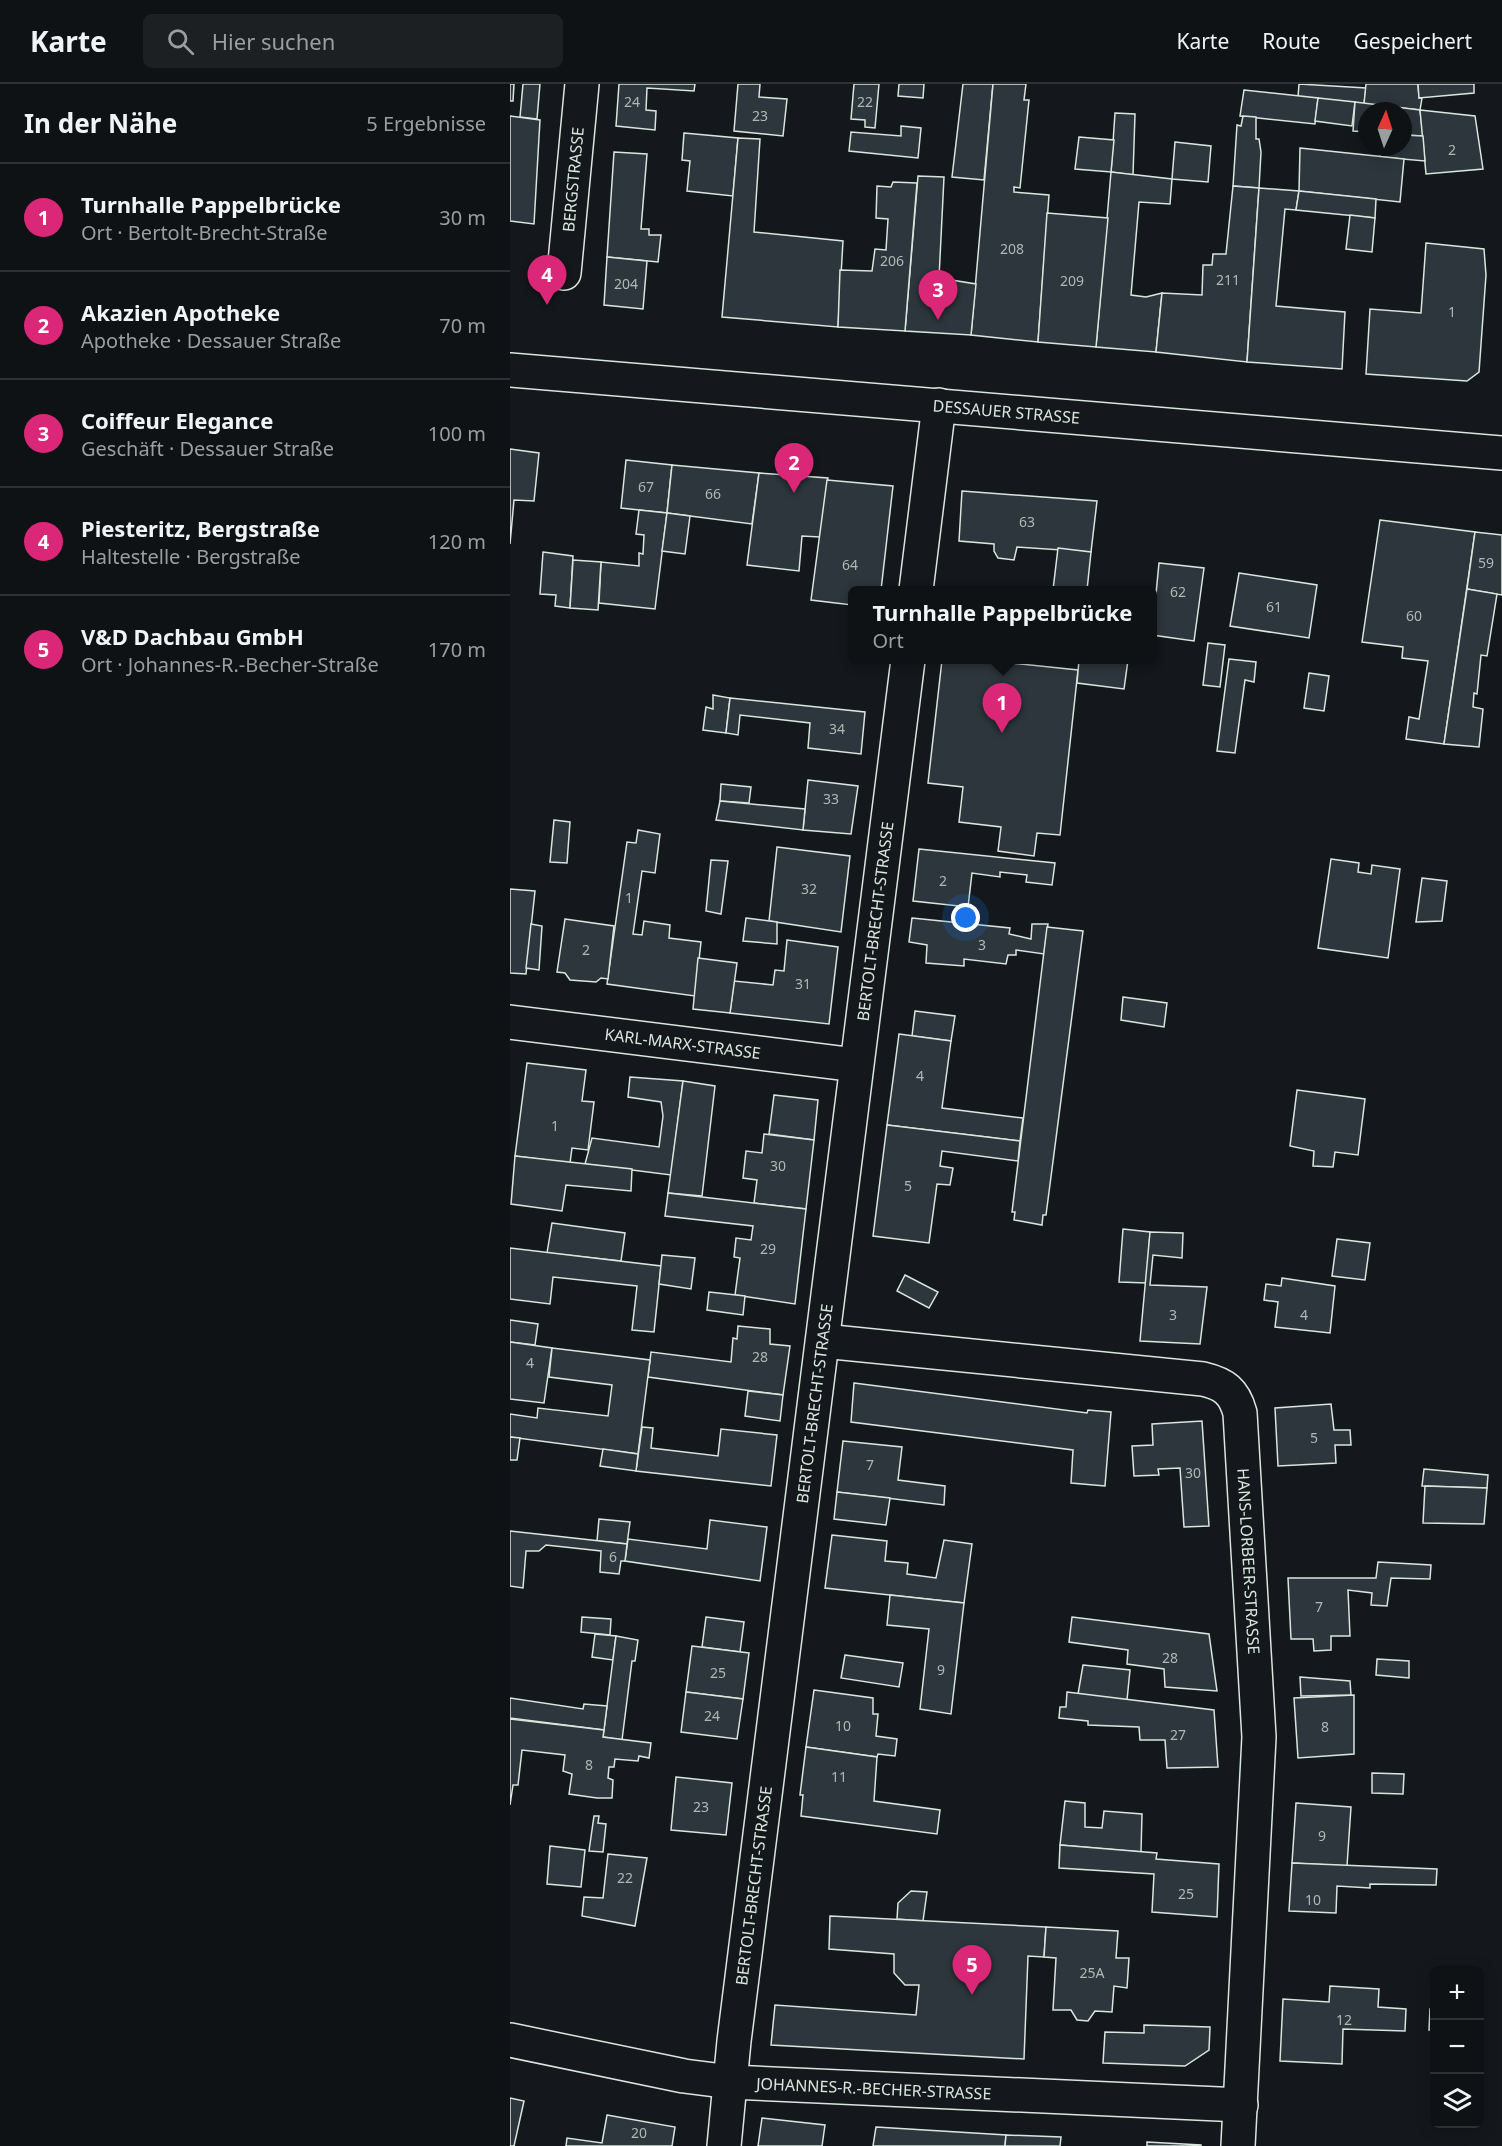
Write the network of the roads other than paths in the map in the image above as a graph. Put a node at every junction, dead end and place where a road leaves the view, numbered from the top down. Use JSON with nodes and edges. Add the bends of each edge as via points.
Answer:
{"nodes":[{"id":1,"x":582,"y":84,"type":"edge"},
{"id":2,"x":564,"y":273,"type":"dead end"},
{"id":3,"x":510,"y":370,"type":"edge"},
{"id":4,"x":939,"y":405,"type":"junction"},
{"id":5,"x":1502,"y":453,"type":"edge"},
{"id":6,"x":917,"y":586,"type":"edge"},
{"id":7,"x":907,"y":664,"type":"edge"},
{"id":8,"x":510,"y":1022,"type":"edge"},
{"id":9,"x":856,"y":1065,"type":"junction"},
{"id":10,"x":823,"y":1341,"type":"junction"},
{"id":11,"x":510,"y":2040,"type":"edge"},
{"id":12,"x":731,"y":2082,"type":"junction"},
{"id":13,"x":1241,"y":2105,"type":"junction"},
{"id":14,"x":724,"y":2146,"type":"edge"},
{"id":15,"x":1238,"y":2146,"type":"edge"}],
"edges":[{"from":1,"to":2,"type":"street","name":"BERGSTRASSE"},
{"from":3,"to":4,"type":"street","name":"DESSAUER STRASSE"},
{"from":4,"to":5,"type":"street","name":"DESSAUER STRASSE"},
{"from":4,"to":6,"type":"street"},
{"from":7,"to":9,"type":"street","name":"BERTOLT-BRECHT-STRASSE"},
{"from":8,"to":9,"type":"street","name":"KARL-MARX-STRASSE"},
{"from":9,"to":10,"type":"street","name":"BERTOLT-BRECHT-STRASSE"},
{"from":10,"to":12,"type":"street","name":"BERTOLT-BRECHT-STRASSE"},
{"from":10,"to":13,"type":"street","name":"HANS-LORBEER-STRASSE","via":[[1203,1379],[1222,1384],[1236,1397],[1259,1737]]},
{"from":11,"to":12,"type":"street","name":"JOHANNES-R.-BECHER-STRASSE"},
{"from":12,"to":13,"type":"street","name":"JOHANNES-R.-BECHER-STRASSE"},
{"from":12,"to":14,"type":"street","name":"BERTOLT-BRECHT-STRASSE"},
{"from":13,"to":15,"type":"street","name":"HANS-LORBEER-STRASSE"}]}
